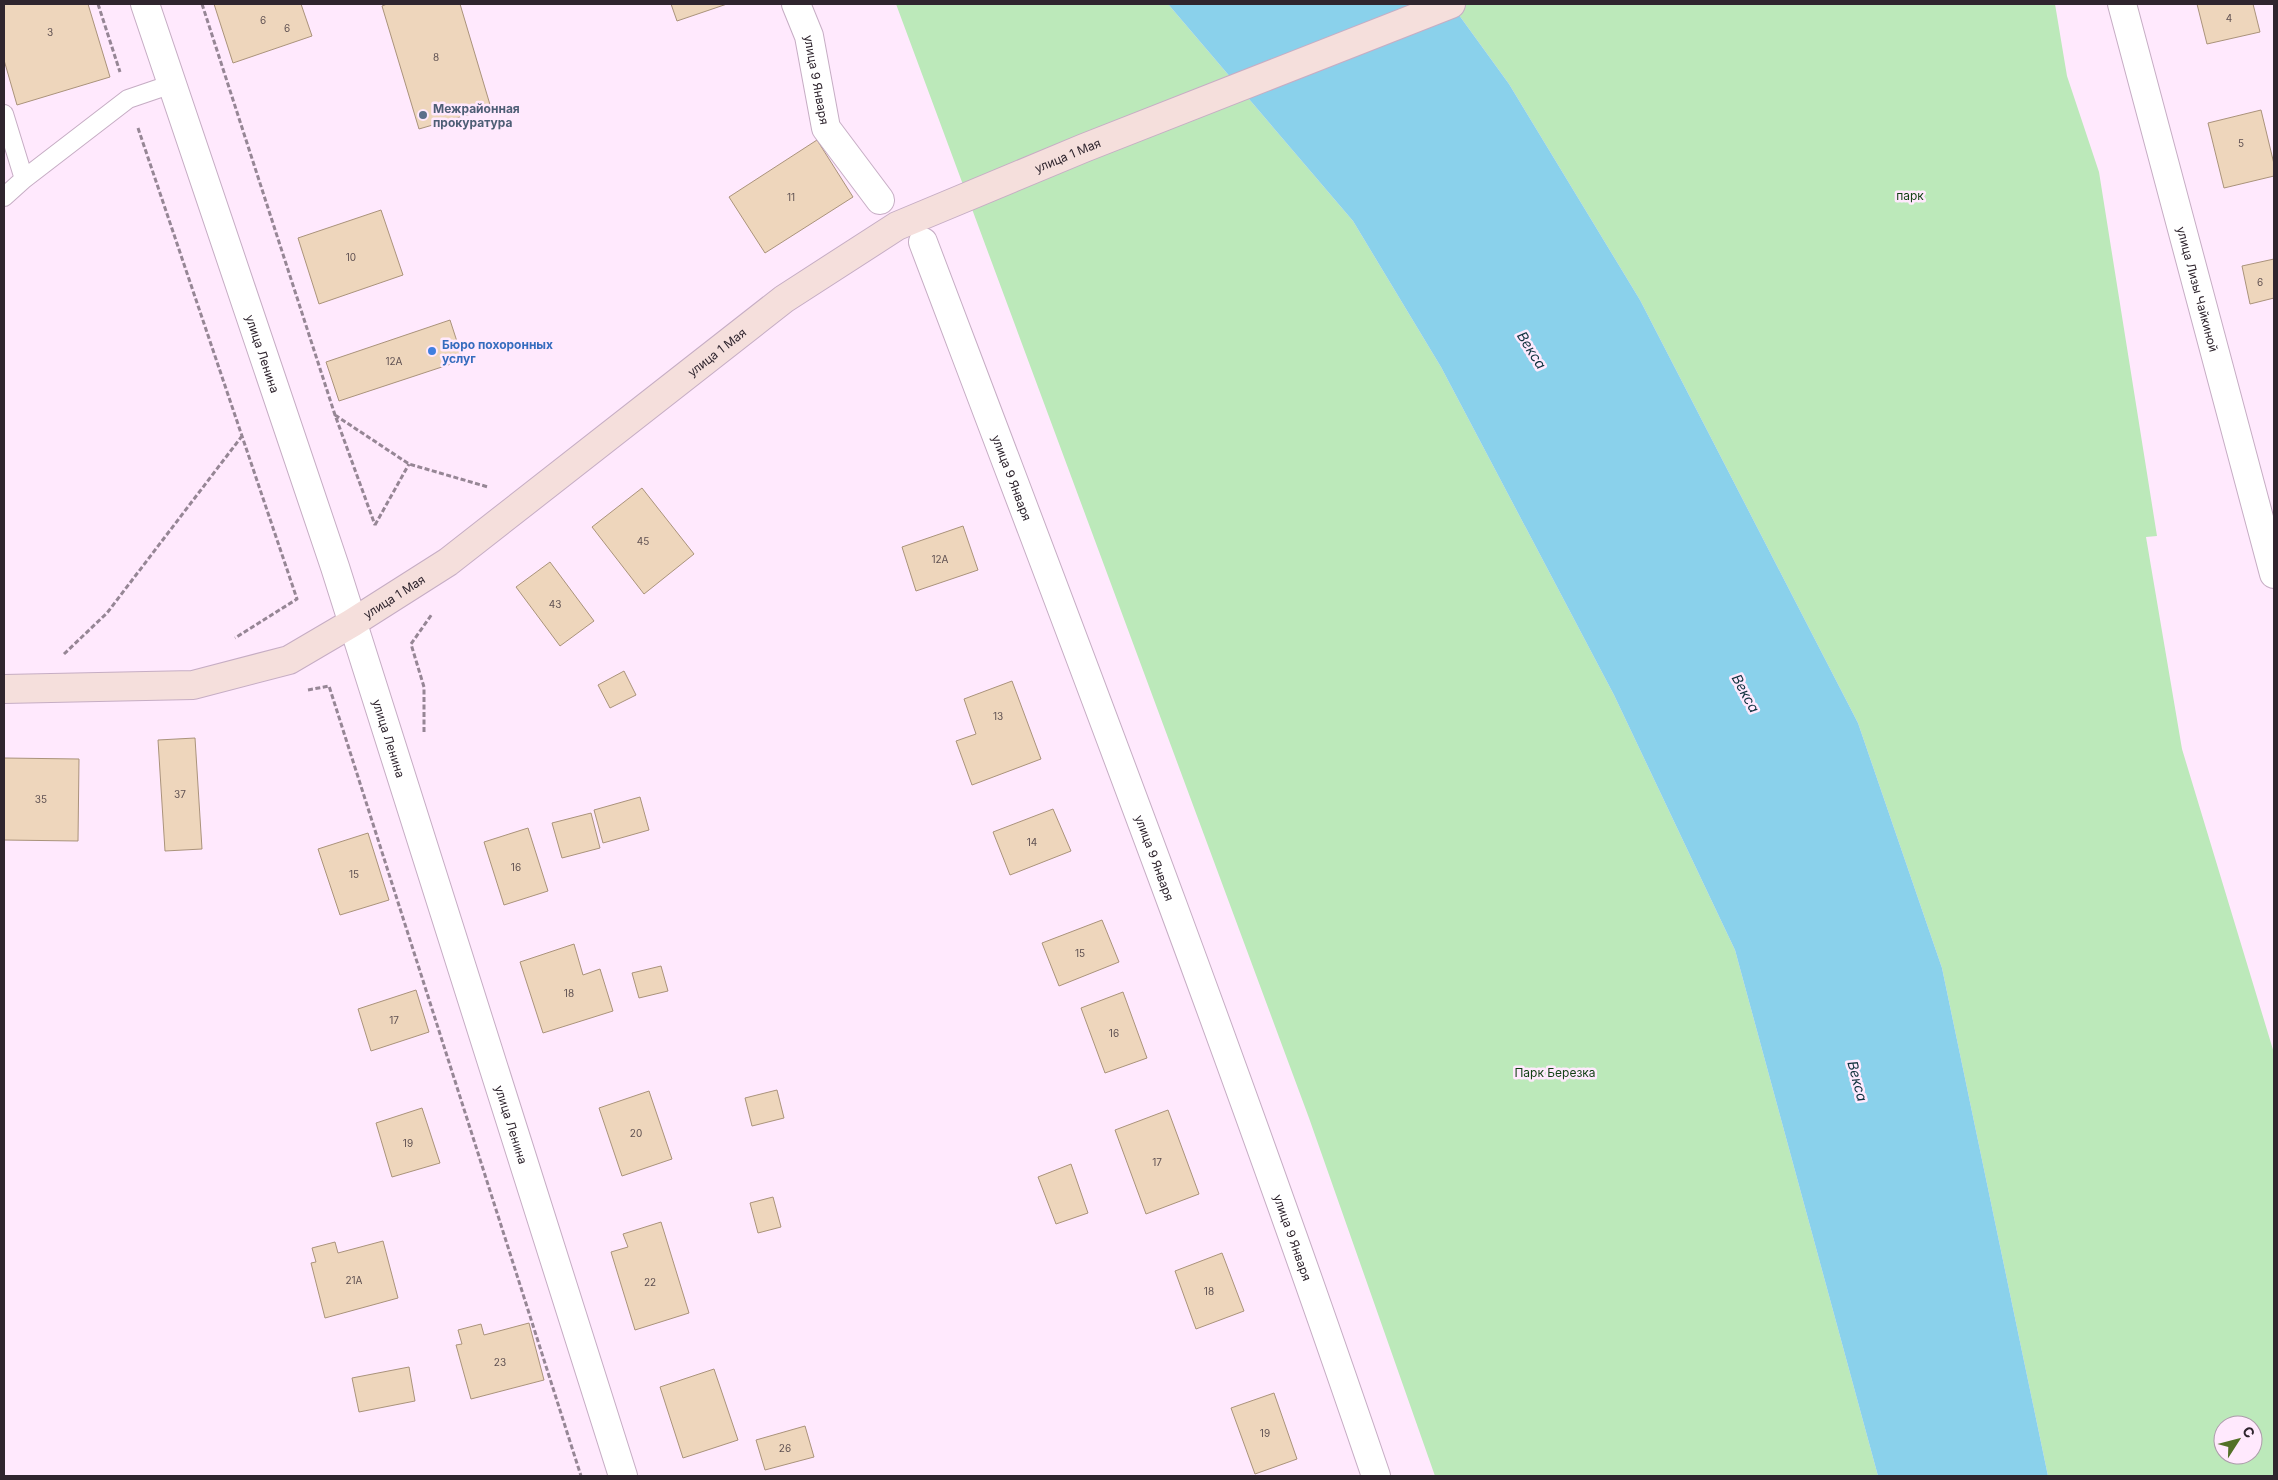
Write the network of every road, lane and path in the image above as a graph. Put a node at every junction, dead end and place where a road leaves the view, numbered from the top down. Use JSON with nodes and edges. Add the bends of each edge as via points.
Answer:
{"nodes":[{"id":1,"x":98,"y":4,"type":"edge"},
{"id":2,"x":145,"y":4,"type":"edge"},
{"id":3,"x":202,"y":4,"type":"edge"},
{"id":4,"x":796,"y":4,"type":"edge"},
{"id":5,"x":1451,"y":4,"type":"edge"},
{"id":6,"x":2122,"y":4,"type":"edge"},
{"id":7,"x":172,"y":84,"type":"junction"},
{"id":8,"x":128,"y":100,"type":"junction"},
{"id":9,"x":4,"y":114,"type":"edge"},
{"id":10,"x":24,"y":179,"type":"junction"},
{"id":11,"x":4,"y":197,"type":"edge"},
{"id":12,"x":880,"y":200,"type":"dead end"},
{"id":13,"x":922,"y":242,"type":"dead end"},
{"id":14,"x":334,"y":415,"type":"junction"},
{"id":15,"x":242,"y":436,"type":"junction"},
{"id":16,"x":2274,"y":574,"type":"edge"},
{"id":17,"x":437,"y":607,"type":"dead end"},
{"id":18,"x":352,"y":624,"type":"junction"},
{"id":19,"x":233,"y":639,"type":"dead end"},
{"id":20,"x":57,"y":661,"type":"dead end"},
{"id":21,"x":329,"y":686,"type":"dead end"},
{"id":22,"x":4,"y":689,"type":"edge"},
{"id":23,"x":424,"y":740,"type":"dead end"},
{"id":24,"x":581,"y":1476,"type":"edge"},
{"id":25,"x":623,"y":1476,"type":"edge"},
{"id":26,"x":1376,"y":1476,"type":"edge"}],
"edges":[{"from":1,"to":8,"type":"path"},
{"from":2,"to":7,"type":"street","name":"улица Ленина"},
{"from":3,"to":14,"type":"path"},
{"from":4,"to":12,"type":"street","name":"улица 9 Января","via":[[809,36],[826,128]]},
{"from":5,"to":18,"type":"main road","name":"улица 1 Мая","via":[[1084,148],[897,226],[792,294],[448,562]]},
{"from":6,"to":16,"type":"street","name":"улица Лизы Чайкиной"},
{"from":7,"to":8,"type":"lane"},
{"from":7,"to":18,"type":"street","name":"улица Ленина"},
{"from":8,"to":10,"type":"lane"},
{"from":8,"to":15,"type":"path"},
{"from":9,"to":10,"type":"lane"},
{"from":10,"to":11,"type":"lane"},
{"from":13,"to":26,"type":"street","name":"улица 9 Января","via":[[1143,821],[1310,1281]]},
{"from":14,"to":14,"type":"path","via":[[408,464],[375,525],[371,515]]},
{"from":15,"to":19,"type":"path","via":[[297,599]]},
{"from":15,"to":20,"type":"path","via":[[107,613]]},
{"from":17,"to":23,"type":"path","via":[[411,644],[424,687]]},
{"from":18,"to":22,"type":"main road","name":"улица 1 Мая","via":[[289,660],[193,685]]},
{"from":18,"to":25,"type":"street","name":"улица Ленина"},
{"from":21,"to":24,"type":"path"}]}
